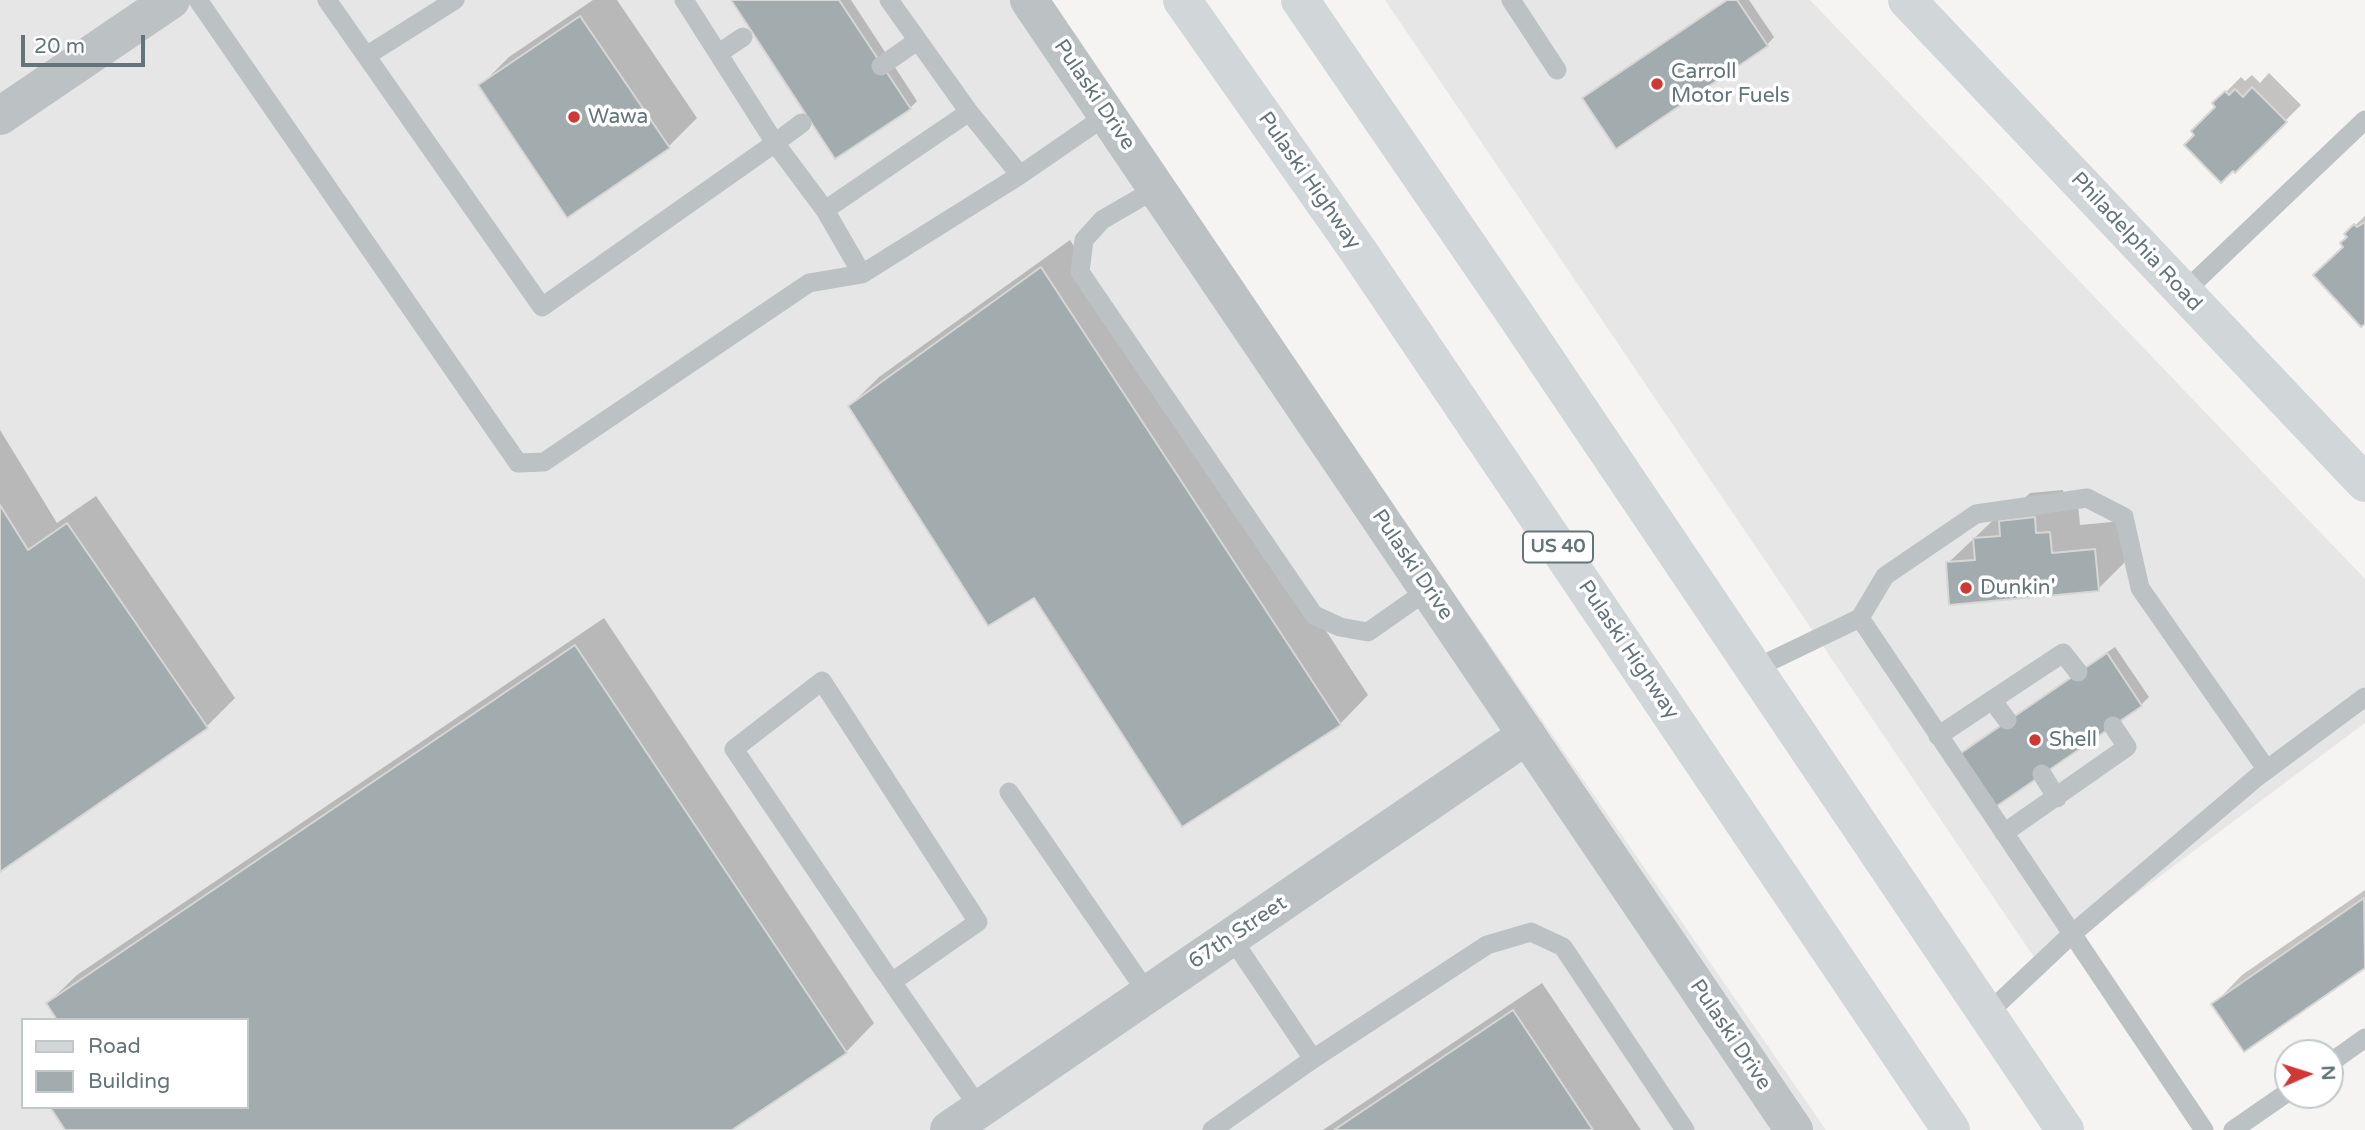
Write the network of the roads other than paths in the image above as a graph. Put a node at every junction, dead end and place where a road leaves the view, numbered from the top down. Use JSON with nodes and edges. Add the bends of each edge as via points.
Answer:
{"nodes":[{"id":1,"x":171,"y":0,"type":"edge"},
{"id":2,"x":198,"y":0,"type":"edge"},
{"id":3,"x":327,"y":0,"type":"edge"},
{"id":4,"x":455,"y":0,"type":"edge"},
{"id":5,"x":684,"y":0,"type":"edge"},
{"id":6,"x":889,"y":0,"type":"edge"},
{"id":7,"x":1030,"y":0,"type":"edge"},
{"id":8,"x":1182,"y":0,"type":"edge"},
{"id":9,"x":1300,"y":0,"type":"edge"},
{"id":10,"x":1511,"y":0,"type":"edge"},
{"id":11,"x":1907,"y":0,"type":"edge"},
{"id":12,"x":743,"y":37,"type":"dead end"},
{"id":13,"x":917,"y":41,"type":"junction"},
{"id":14,"x":719,"y":53,"type":"junction"},
{"id":15,"x":366,"y":56,"type":"junction"},
{"id":16,"x":881,"y":66,"type":"dead end"},
{"id":17,"x":1557,"y":70,"type":"dead end"},
{"id":18,"x":969,"y":112,"type":"junction"},
{"id":19,"x":1107,"y":115,"type":"junction"},
{"id":20,"x":0,"y":116,"type":"edge"},
{"id":21,"x":2365,"y":120,"type":"edge"},
{"id":22,"x":802,"y":123,"type":"dead end"},
{"id":23,"x":775,"y":143,"type":"junction"},
{"id":24,"x":1020,"y":175,"type":"junction"},
{"id":25,"x":1157,"y":188,"type":"junction"},
{"id":26,"x":825,"y":211,"type":"junction"},
{"id":27,"x":862,"y":275,"type":"junction"},
{"id":28,"x":2184,"y":292,"type":"junction"},
{"id":29,"x":2365,"y":483,"type":"edge"},
{"id":30,"x":1428,"y":590,"type":"junction"},
{"id":31,"x":1860,"y":618,"type":"junction"},
{"id":32,"x":1754,"y":669,"type":"junction"},
{"id":33,"x":2078,"y":672,"type":"dead end"},
{"id":34,"x":2365,"y":697,"type":"edge"},
{"id":35,"x":1992,"y":700,"type":"junction"},
{"id":36,"x":2007,"y":720,"type":"dead end"},
{"id":37,"x":2113,"y":726,"type":"dead end"},
{"id":38,"x":1527,"y":735,"type":"junction"},
{"id":39,"x":1938,"y":736,"type":"junction"},
{"id":40,"x":2267,"y":770,"type":"junction"},
{"id":41,"x":2042,"y":774,"type":"dead end"},
{"id":42,"x":1009,"y":792,"type":"dead end"},
{"id":43,"x":2057,"y":798,"type":"junction"},
{"id":44,"x":2004,"y":833,"type":"junction"},
{"id":45,"x":2072,"y":934,"type":"junction"},
{"id":46,"x":1231,"y":937,"type":"junction"},
{"id":47,"x":891,"y":982,"type":"junction"},
{"id":48,"x":1148,"y":994,"type":"junction"},
{"id":49,"x":1987,"y":1014,"type":"junction"},
{"id":50,"x":2365,"y":1038,"type":"edge"},
{"id":51,"x":2344,"y":1053,"type":"edge"},
{"id":52,"x":1314,"y":1059,"type":"junction"},
{"id":53,"x":2274,"y":1102,"type":"edge"},
{"id":54,"x":964,"y":1120,"type":"edge"},
{"id":55,"x":1212,"y":1130,"type":"edge"},
{"id":56,"x":1685,"y":1130,"type":"edge"},
{"id":57,"x":1794,"y":1130,"type":"edge"},
{"id":58,"x":1951,"y":1130,"type":"edge"},
{"id":59,"x":2065,"y":1130,"type":"edge"},
{"id":60,"x":2204,"y":1130,"type":"edge"},
{"id":61,"x":2233,"y":1130,"type":"edge"}],
"edges":[{"from":1,"to":20,"type":"street"},
{"from":2,"to":27,"type":"lane","via":[[518,463],[544,462],[809,283]]},
{"from":3,"to":15,"type":"lane"},
{"from":4,"to":15,"type":"lane"},
{"from":5,"to":14,"type":"lane"},
{"from":6,"to":13,"type":"lane"},
{"from":7,"to":19,"type":"street","name":"Pulaski Drive"},
{"from":8,"to":58,"type":"main road","name":"Pulaski Highway","number":"US 40","via":[[1367,263]]},
{"from":9,"to":32,"type":"main road"},
{"from":10,"to":17,"type":"lane"},
{"from":11,"to":28,"type":"main road","name":"Philadelphia Road"},
{"from":12,"to":14,"type":"lane"},
{"from":13,"to":16,"type":"lane"},
{"from":13,"to":18,"type":"lane"},
{"from":14,"to":23,"type":"lane"},
{"from":15,"to":23,"type":"lane","via":[[542,307]]},
{"from":18,"to":24,"type":"lane"},
{"from":18,"to":26,"type":"lane"},
{"from":19,"to":24,"type":"lane"},
{"from":19,"to":25,"type":"street","name":"Pulaski Drive"},
{"from":21,"to":28,"type":"lane"},
{"from":22,"to":23,"type":"lane"},
{"from":23,"to":26,"type":"lane"},
{"from":24,"to":27,"type":"lane"},
{"from":25,"to":30,"type":"street","name":"Pulaski Drive"},
{"from":25,"to":30,"type":"lane","via":[[1102,220],[1084,240],[1080,272],[1314,615],[1340,627],[1368,632]]},
{"from":26,"to":27,"type":"lane"},
{"from":28,"to":29,"type":"main road","name":"Philadelphia Road"},
{"from":30,"to":38,"type":"street","name":"Pulaski Drive"},
{"from":31,"to":32,"type":"lane"},
{"from":31,"to":39,"type":"lane"},
{"from":31,"to":40,"type":"lane","via":[[1885,576],[1976,514],[2087,498],[2124,517],[2140,589]]},
{"from":32,"to":49,"type":"main road"},
{"from":33,"to":35,"type":"lane","via":[[2063,653]]},
{"from":34,"to":40,"type":"lane"},
{"from":35,"to":36,"type":"lane"},
{"from":35,"to":39,"type":"lane"},
{"from":37,"to":43,"type":"lane","via":[[2127,747]]},
{"from":38,"to":46,"type":"street","name":"67th Street"},
{"from":38,"to":57,"type":"street","name":"Pulaski Drive"},
{"from":39,"to":44,"type":"lane"},
{"from":40,"to":45,"type":"lane"},
{"from":41,"to":43,"type":"lane"},
{"from":42,"to":48,"type":"lane"},
{"from":43,"to":44,"type":"lane"},
{"from":44,"to":45,"type":"lane"},
{"from":45,"to":49,"type":"lane"},
{"from":45,"to":60,"type":"lane"},
{"from":46,"to":48,"type":"street","name":"67th Street"},
{"from":46,"to":52,"type":"lane"},
{"from":47,"to":47,"type":"lane","via":[[734,749],[822,681],[978,922]]},
{"from":47,"to":54,"type":"lane"},
{"from":48,"to":54,"type":"street","name":"67th Street"},
{"from":49,"to":59,"type":"main road"},
{"from":50,"to":51,"type":"lane"},
{"from":52,"to":55,"type":"lane"},
{"from":52,"to":56,"type":"lane","via":[[1487,945],[1531,932],[1563,947]]},
{"from":53,"to":61,"type":"lane"}]}
